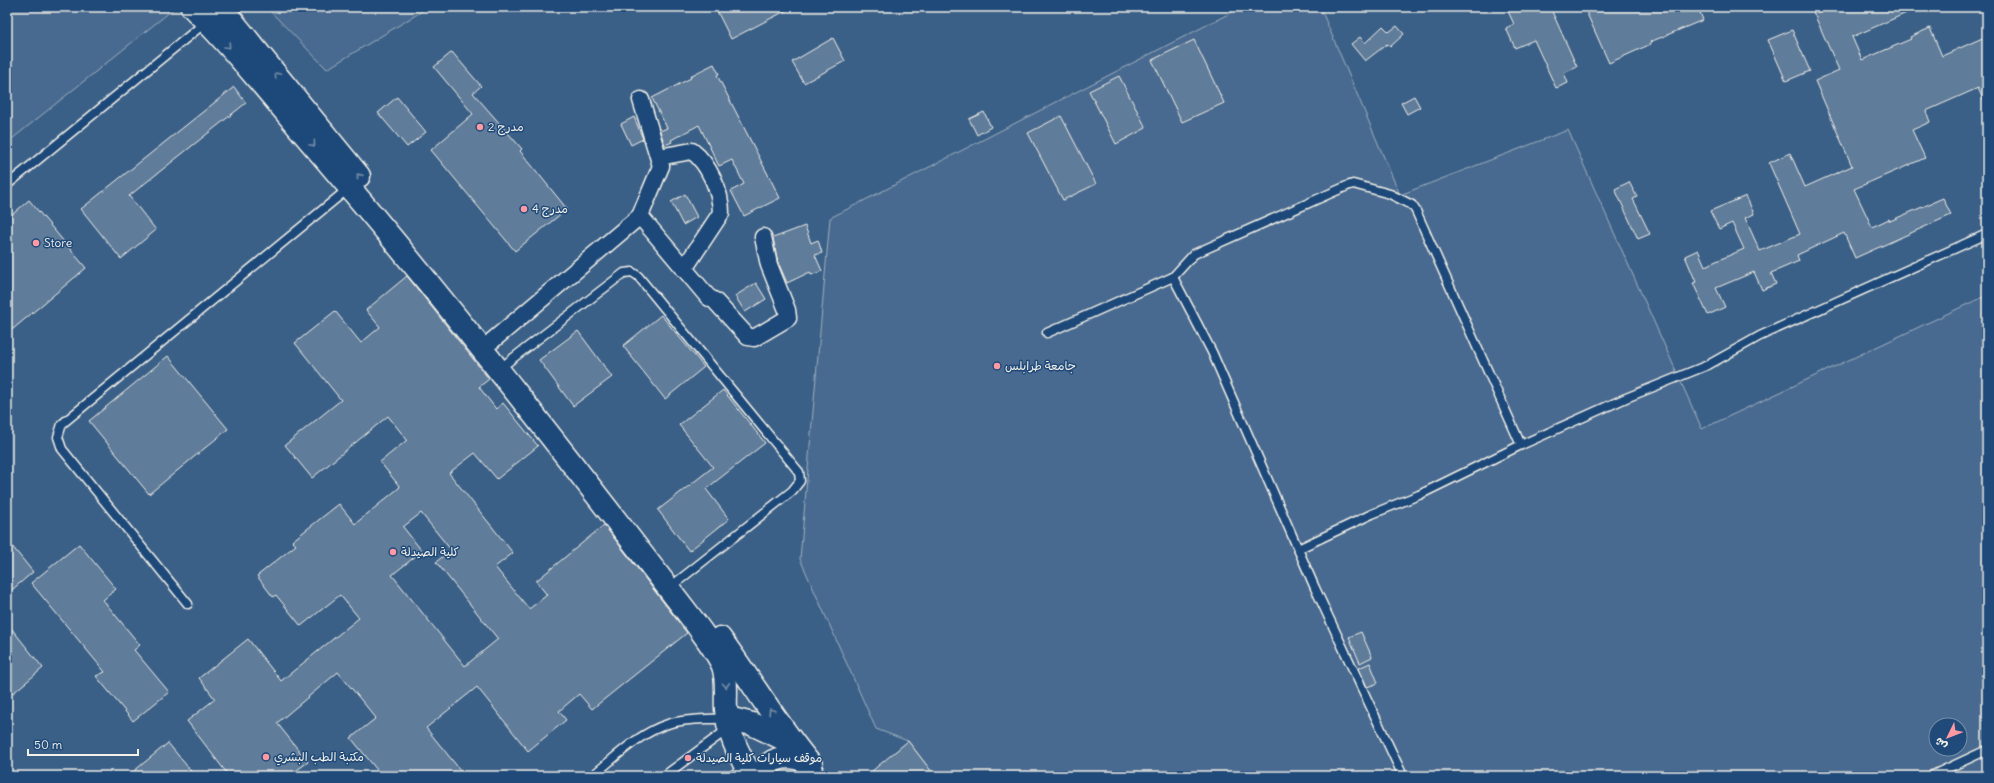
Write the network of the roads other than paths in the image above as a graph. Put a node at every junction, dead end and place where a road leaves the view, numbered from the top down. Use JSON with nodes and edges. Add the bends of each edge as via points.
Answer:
{"nodes":[{"id":1,"x":203,"y":11,"type":"edge"},
{"id":2,"x":641,"y":100,"type":"dead end"},
{"id":3,"x":659,"y":157,"type":"junction"},
{"id":4,"x":7,"y":185,"type":"edge"},
{"id":5,"x":350,"y":187,"type":"junction"},
{"id":6,"x":640,"y":216,"type":"junction"},
{"id":7,"x":1987,"y":234,"type":"edge"},
{"id":8,"x":763,"y":237,"type":"dead end"},
{"id":9,"x":684,"y":268,"type":"junction"},
{"id":10,"x":1173,"y":277,"type":"junction"},
{"id":11,"x":1047,"y":333,"type":"dead end"},
{"id":12,"x":492,"y":341,"type":"junction"},
{"id":13,"x":508,"y":362,"type":"junction"},
{"id":14,"x":1521,"y":445,"type":"junction"},
{"id":15,"x":1298,"y":549,"type":"junction"},
{"id":16,"x":678,"y":582,"type":"junction"},
{"id":17,"x":188,"y":604,"type":"dead end"},
{"id":18,"x":729,"y":723,"type":"junction"},
{"id":19,"x":793,"y":743,"type":"junction"},
{"id":20,"x":1987,"y":750,"type":"edge"},
{"id":21,"x":815,"y":770,"type":"edge"},
{"id":22,"x":747,"y":773,"type":"edge"},
{"id":23,"x":592,"y":776,"type":"edge"},
{"id":24,"x":664,"y":776,"type":"edge"},
{"id":25,"x":1403,"y":776,"type":"edge"},
{"id":26,"x":1931,"y":776,"type":"edge"}],
"edges":[{"from":1,"to":4,"type":"lane"},
{"from":1,"to":5,"type":"street","one_way":true},
{"from":12,"to":1,"type":"street","one_way":true},
{"from":2,"to":3,"type":"street"},
{"from":3,"to":6,"type":"street","via":[[661,166]]},
{"from":3,"to":9,"type":"street","via":[[692,151],[701,158],[721,203],[721,213]]},
{"from":5,"to":17,"type":"lane","via":[[62,424],[58,437],[62,449]]},
{"from":5,"to":18,"type":"street","one_way":true,"via":[[474,338],[696,624],[722,665],[726,680],[726,710]]},
{"from":6,"to":9,"type":"street"},
{"from":6,"to":12,"type":"street"},
{"from":7,"to":14,"type":"lane","via":[[1760,336],[1708,364]]},
{"from":8,"to":9,"type":"street","via":[[769,265],[788,318],[754,338],[748,337],[715,301],[708,298]]},
{"from":10,"to":11,"type":"lane"},
{"from":10,"to":14,"type":"lane","via":[[1194,254],[1347,186],[1353,184],[1390,194],[1412,205],[1416,211]]},
{"from":10,"to":15,"type":"lane","via":[[1212,352]]},
{"from":12,"to":13,"type":"street"},
{"from":13,"to":16,"type":"street"},
{"from":13,"to":16,"type":"lane","via":[[624,273],[632,272],[638,276],[799,472],[800,481],[792,492]]},
{"from":14,"to":15,"type":"lane","via":[[1419,495]]},
{"from":15,"to":25,"type":"lane"},
{"from":19,"to":16,"type":"street","one_way":true,"via":[[754,684]]},
{"from":18,"to":19,"type":"street","via":[[752,724]]},
{"from":18,"to":22,"type":"street"},
{"from":18,"to":23,"type":"lane","via":[[677,722],[657,729],[633,742]]},
{"from":18,"to":24,"type":"lane"},
{"from":19,"to":21,"type":"street"},
{"from":20,"to":26,"type":"lane"},
{"from":21,"to":22,"type":"street","via":[[803,759],[785,757]]}]}
